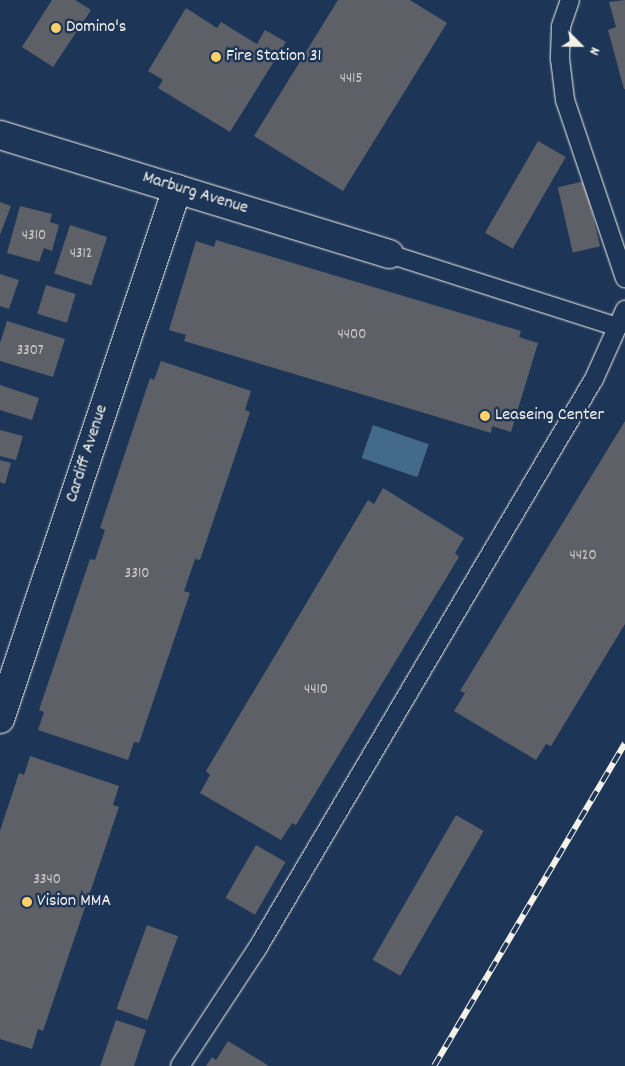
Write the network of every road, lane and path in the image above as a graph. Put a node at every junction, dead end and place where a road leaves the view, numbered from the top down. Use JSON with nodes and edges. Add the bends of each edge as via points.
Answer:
{"nodes":[{"id":1,"x":570,"y":0,"type":"edge"},
{"id":2,"x":0,"y":135,"type":"edge"},
{"id":3,"x":177,"y":188,"type":"junction"},
{"id":4,"x":390,"y":254,"type":"joint"},
{"id":5,"x":625,"y":278,"type":"edge"},
{"id":6,"x":625,"y":310,"type":"edge"},
{"id":7,"x":618,"y":327,"type":"junction"},
{"id":8,"x":0,"y":719,"type":"edge"},
{"id":9,"x":180,"y":1066,"type":"edge"}],
"edges":[{"from":1,"to":5,"type":"lane","via":[[561,26],[560,59],[565,100]]},
{"from":2,"to":3,"type":"street","name":"Marburg Avenue"},
{"from":3,"to":4,"type":"street","name":"Marburg Avenue"},
{"from":3,"to":8,"type":"street","name":"Cardiff Avenue"},
{"from":4,"to":7,"type":"lane"},
{"from":6,"to":7,"type":"lane"},
{"from":7,"to":9,"type":"lane","via":[[594,379],[267,932]]}]}
